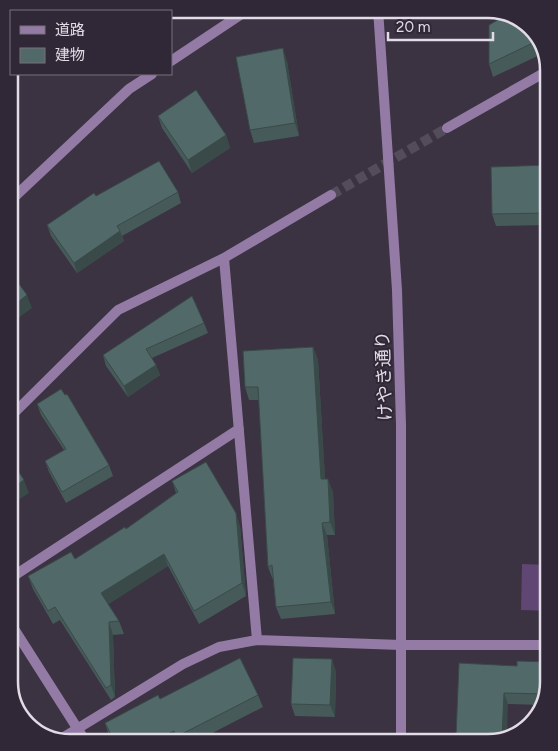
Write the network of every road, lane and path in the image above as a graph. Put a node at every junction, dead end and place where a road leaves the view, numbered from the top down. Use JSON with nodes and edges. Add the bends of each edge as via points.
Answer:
{"nodes":[{"id":1,"x":236,"y":18,"type":"edge"},
{"id":2,"x":379,"y":18,"type":"edge"},
{"id":3,"x":172,"y":60,"type":"edge"},
{"id":4,"x":150,"y":75,"type":"edge"},
{"id":5,"x":540,"y":75,"type":"edge"},
{"id":6,"x":447,"y":128,"type":"tunnel mouth"},
{"id":7,"x":18,"y":194,"type":"edge"},
{"id":8,"x":331,"y":195,"type":"tunnel mouth"},
{"id":9,"x":224,"y":258,"type":"junction"},
{"id":10,"x":18,"y":409,"type":"edge"},
{"id":11,"x":239,"y":429,"type":"junction"},
{"id":12,"x":18,"y":574,"type":"edge"},
{"id":13,"x":18,"y":635,"type":"edge"},
{"id":14,"x":257,"y":640,"type":"junction"},
{"id":15,"x":401,"y":645,"type":"junction"},
{"id":16,"x":540,"y":645,"type":"edge"},
{"id":17,"x":78,"y":729,"type":"junction"},
{"id":18,"x":69,"y":734,"type":"edge"},
{"id":19,"x":81,"y":734,"type":"edge"},
{"id":20,"x":401,"y":734,"type":"edge"}],
"edges":[{"from":1,"to":3,"type":"street"},
{"from":2,"to":15,"type":"street","name":"けやき通り","via":[[398,300],[402,424]]},
{"from":4,"to":7,"type":"street","via":[[129,89]]},
{"from":5,"to":6,"type":"street"},
{"from":8,"to":9,"type":"street"},
{"from":9,"to":10,"type":"street","via":[[118,310]]},
{"from":9,"to":11,"type":"street"},
{"from":11,"to":12,"type":"street"},
{"from":11,"to":14,"type":"street"},
{"from":13,"to":17,"type":"street"},
{"from":14,"to":15,"type":"street"},
{"from":14,"to":17,"type":"street","via":[[219,647],[183,664]]},
{"from":15,"to":16,"type":"street"},
{"from":15,"to":20,"type":"street","name":"けやき通り"},
{"from":17,"to":18,"type":"street"},
{"from":17,"to":19,"type":"street"}]}
